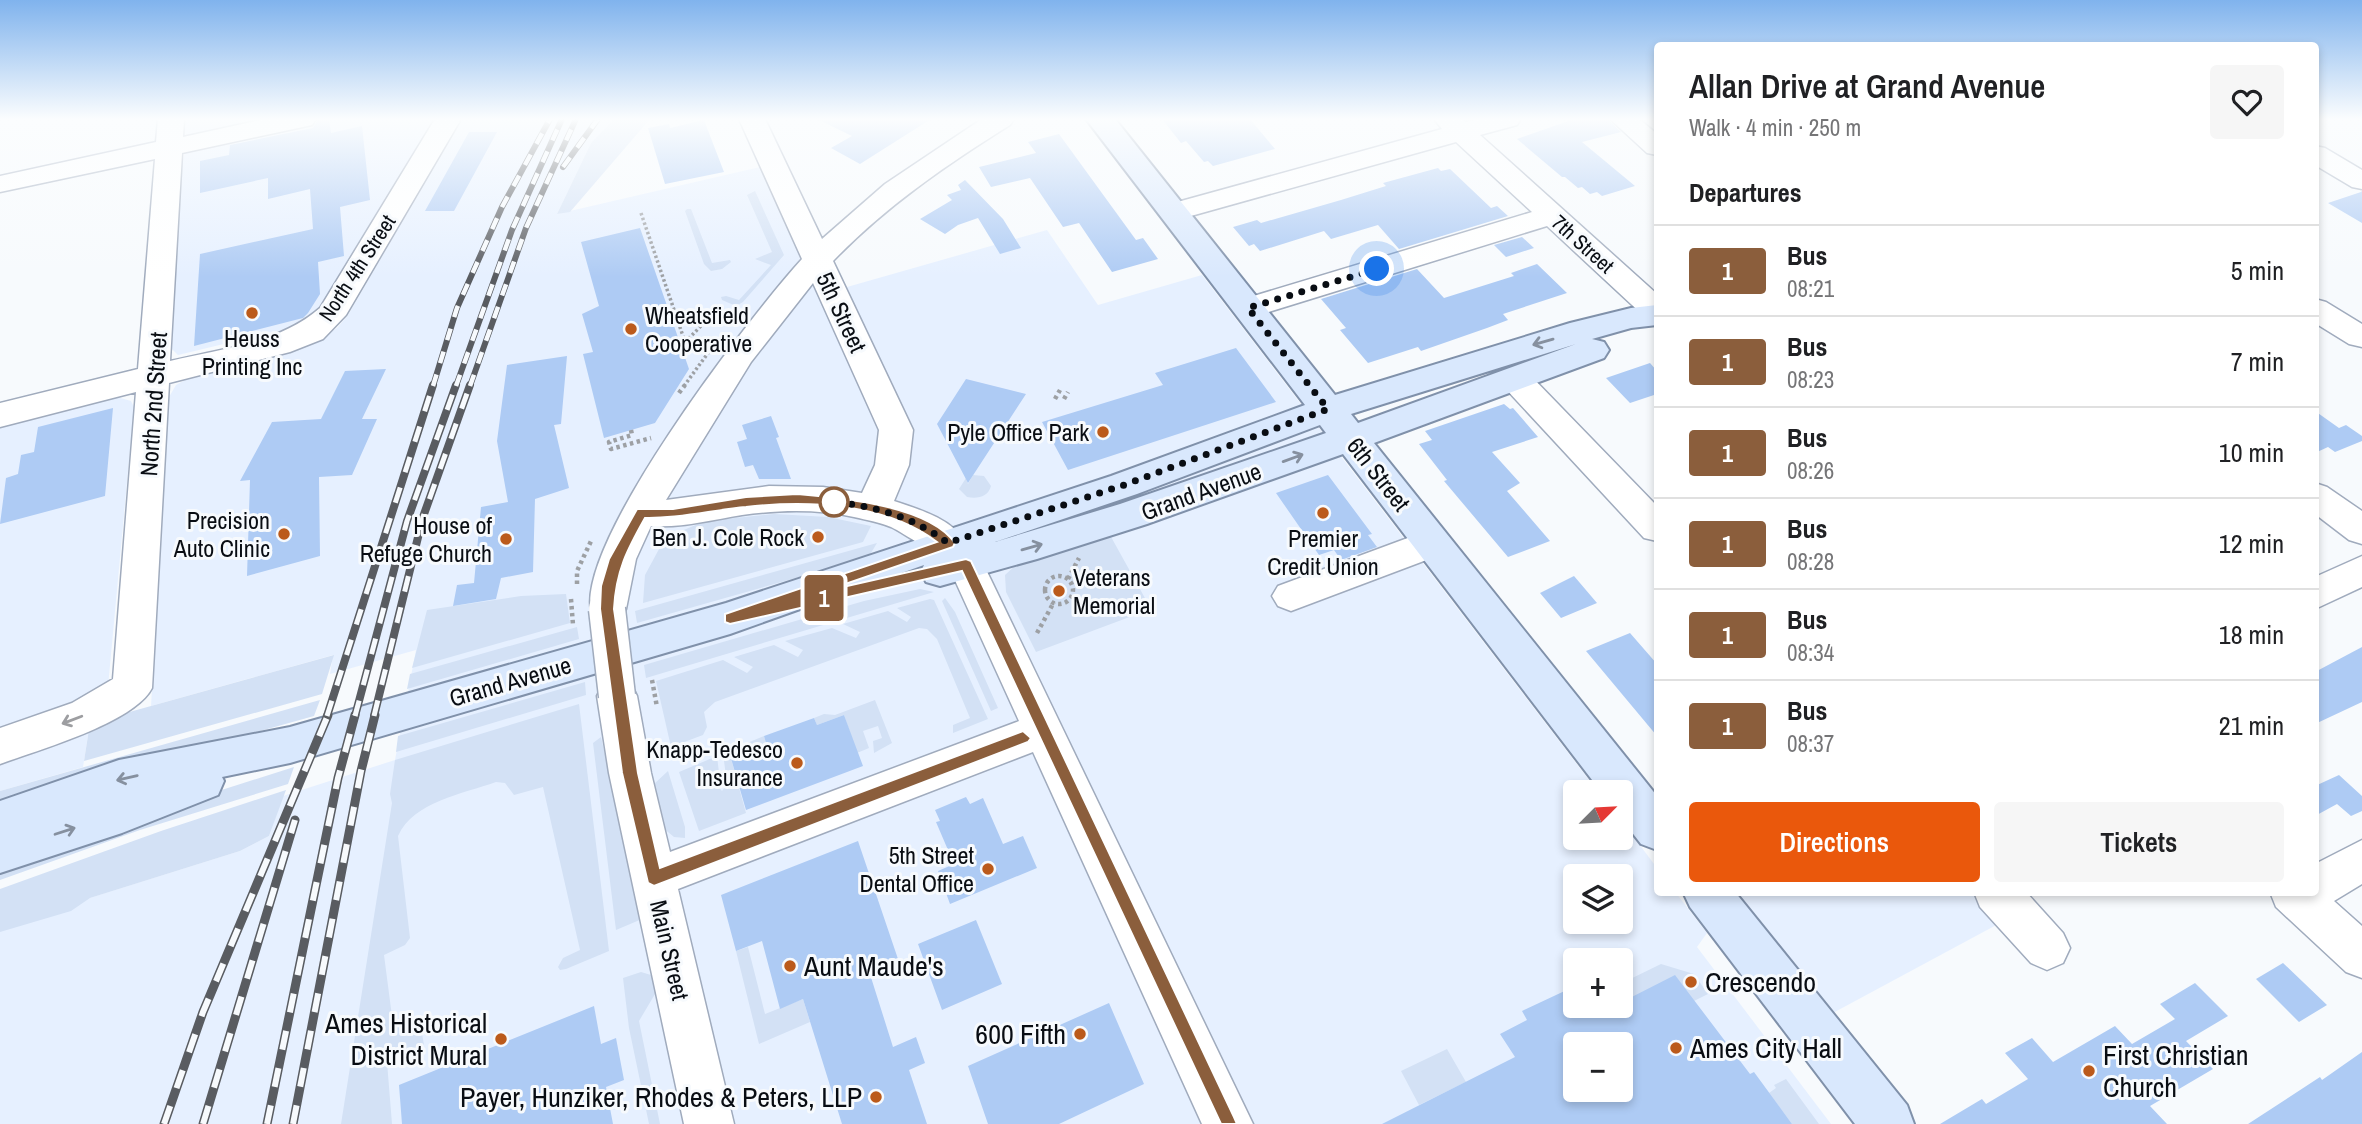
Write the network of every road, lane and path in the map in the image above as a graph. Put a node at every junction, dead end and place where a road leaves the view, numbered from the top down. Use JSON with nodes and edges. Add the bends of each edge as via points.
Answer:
{"nodes":[{"id":1,"x":42,"y":171,"type":"edge"},
{"id":2,"x":168,"y":171,"type":"edge"},
{"id":3,"x":417,"y":171,"type":"edge"},
{"id":4,"x":777,"y":171,"type":"edge"},
{"id":5,"x":920,"y":171,"type":"edge"},
{"id":6,"x":1142,"y":171,"type":"edge"},
{"id":7,"x":1306,"y":171,"type":"edge"},
{"id":8,"x":1504,"y":171,"type":"edge"},
{"id":9,"x":2345,"y":171,"type":"edge"},
{"id":10,"x":2362,"y":181,"type":"edge"},
{"id":11,"x":0,"y":184,"type":"edge"},
{"id":12,"x":1174,"y":212,"type":"junction"},
{"id":13,"x":640,"y":214,"type":"dead end"},
{"id":14,"x":1552,"y":215,"type":"junction"},
{"id":15,"x":818,"y":259,"type":"junction"},
{"id":16,"x":1248,"y":308,"type":"junction"},
{"id":17,"x":717,"y":310,"type":"dead end"},
{"id":18,"x":2319,"y":311,"type":"edge"},
{"id":19,"x":1654,"y":312,"type":"edge"},
{"id":20,"x":1654,"y":315,"type":"edge"},
{"id":21,"x":1654,"y":318,"type":"edge"},
{"id":22,"x":2360,"y":337,"type":"dead end"},
{"id":23,"x":683,"y":343,"type":"junction"},
{"id":24,"x":711,"y":348,"type":"dead end"},
{"id":25,"x":155,"y":376,"type":"junction"},
{"id":26,"x":1516,"y":380,"type":"junction"},
{"id":27,"x":1060,"y":390,"type":"dead end"},
{"id":28,"x":1068,"y":392,"type":"dead end"},
{"id":29,"x":1055,"y":399,"type":"dead end"},
{"id":30,"x":1064,"y":399,"type":"dead end"},
{"id":31,"x":0,"y":415,"type":"edge"},
{"id":32,"x":1339,"y":424,"type":"junction"},
{"id":33,"x":631,"y":430,"type":"dead end"},
{"id":34,"x":651,"y":438,"type":"dead end"},
{"id":35,"x":2319,"y":499,"type":"edge"},
{"id":36,"x":873,"y":508,"type":"junction"},
{"id":37,"x":641,"y":512,"type":"junction"},
{"id":38,"x":1654,"y":525,"type":"edge"},
{"id":39,"x":2362,"y":530,"type":"edge"},
{"id":40,"x":1432,"y":542,"type":"junction"},
{"id":41,"x":1082,"y":552,"type":"dead end"},
{"id":42,"x":957,"y":554,"type":"junction"},
{"id":43,"x":2362,"y":570,"type":"edge"},
{"id":44,"x":1068,"y":579,"type":"junction"},
{"id":45,"x":2319,"y":592,"type":"edge"},
{"id":46,"x":1291,"y":596,"type":"dead end"},
{"id":47,"x":1054,"y":602,"type":"junction"},
{"id":48,"x":1037,"y":633,"type":"dead end"},
{"id":49,"x":635,"y":688,"type":"junction"},
{"id":50,"x":657,"y":707,"type":"dead end"},
{"id":51,"x":1043,"y":730,"type":"junction"},
{"id":52,"x":290,"y":745,"type":"junction"},
{"id":53,"x":0,"y":746,"type":"edge"},
{"id":54,"x":0,"y":821,"type":"edge"},
{"id":55,"x":1654,"y":826,"type":"edge"},
{"id":56,"x":0,"y":852,"type":"edge"},
{"id":57,"x":2362,"y":860,"type":"edge"},
{"id":58,"x":654,"y":878,"type":"junction"},
{"id":59,"x":2319,"y":884,"type":"edge"},
{"id":60,"x":1709,"y":896,"type":"edge"},
{"id":61,"x":2000,"y":896,"type":"edge"},
{"id":62,"x":2306,"y":896,"type":"edge"},
{"id":63,"x":2047,"y":948,"type":"dead end"},
{"id":64,"x":2362,"y":956,"type":"edge"},
{"id":65,"x":709,"y":1124,"type":"edge"},
{"id":66,"x":1228,"y":1124,"type":"edge"},
{"id":67,"x":1888,"y":1124,"type":"edge"}],
"edges":[{"from":1,"to":11,"type":"street"},
{"from":2,"to":25,"type":"street","name":"North 2nd Street"},
{"from":3,"to":25,"type":"street","name":"North 4th Street","via":[[322,325],[303,337]]},
{"from":4,"to":15,"type":"street","name":"5th Street"},
{"from":5,"to":15,"type":"street","name":"Main Street"},
{"from":6,"to":12,"type":"main road","name":"6th Street"},
{"from":7,"to":12,"type":"street"},
{"from":8,"to":14,"type":"street","name":"7th Street"},
{"from":9,"to":10,"type":"street"},
{"from":12,"to":16,"type":"main road","name":"6th Street"},
{"from":13,"to":23,"type":"path"},
{"from":14,"to":16,"type":"lane"},
{"from":14,"to":19,"type":"street","name":"7th Street"},
{"from":15,"to":36,"type":"street","name":"5th Street","via":[[896,430],[892,465]]},
{"from":15,"to":37,"type":"street","name":"Main Street","via":[[731,365]]},
{"from":16,"to":32,"type":"main road","name":"6th Street"},
{"from":17,"to":23,"type":"path"},
{"from":18,"to":22,"type":"street"},
{"from":20,"to":32,"type":"main road","name":"Grand Avenue","one_way":true,"via":[[1488,357]]},
{"from":21,"to":26,"type":"main road","name":"Grand Avenue","via":[[1643,329]]},
{"from":23,"to":24,"type":"path"},
{"from":25,"to":31,"type":"street","name":"North 4th Street"},
{"from":25,"to":53,"type":"street","name":"North 2nd Street","one_way":true,"via":[[132,688],[86,715]]},
{"from":26,"to":32,"type":"main road","name":"Grand Avenue"},
{"from":26,"to":38,"type":"street"},
{"from":27,"to":29,"type":"path"},
{"from":28,"to":30,"type":"path"},
{"from":32,"to":40,"type":"main road","name":"6th Street"},
{"from":32,"to":42,"type":"main road","name":"Grand Avenue","via":[[1154,509],[1077,534]]},
{"from":33,"to":34,"type":"path","via":[[632,435],[609,442],[611,449]]},
{"from":35,"to":39,"type":"street"},
{"from":36,"to":37,"type":"street","via":[[797,499],[673,514]]},
{"from":36,"to":42,"type":"street","via":[[919,524]]},
{"from":37,"to":49,"type":"street","name":"Main Street","bridge":true,"via":[[615,559],[608,586],[584,611]]},
{"from":40,"to":46,"type":"street"},
{"from":40,"to":55,"type":"main road","name":"6th Street"},
{"from":41,"to":44,"type":"path"},
{"from":42,"to":51,"type":"street"},
{"from":42,"to":52,"type":"main road","name":"Grand Avenue"},
{"from":43,"to":45,"type":"street"},
{"from":44,"to":47,"type":"path","via":[[1074,585],[1073,597]]},
{"from":44,"to":47,"type":"path","via":[[1057,578],[1045,585],[1044,594]]},
{"from":47,"to":48,"type":"path"},
{"from":49,"to":50,"type":"path"},
{"from":49,"to":58,"type":"street","name":"Main Street","via":[[630,773]]},
{"from":51,"to":58,"type":"street"},
{"from":51,"to":66,"type":"street"},
{"from":52,"to":54,"type":"main road","name":"Grand Avenue","one_way":true,"via":[[119,779]]},
{"from":56,"to":52,"type":"main road","name":"Grand Avenue","one_way":true,"via":[[122,813]]},
{"from":57,"to":59,"type":"street"},
{"from":58,"to":65,"type":"street","name":"Main Street"},
{"from":60,"to":67,"type":"main road"},
{"from":61,"to":63,"type":"street"},
{"from":62,"to":64,"type":"street"}]}
